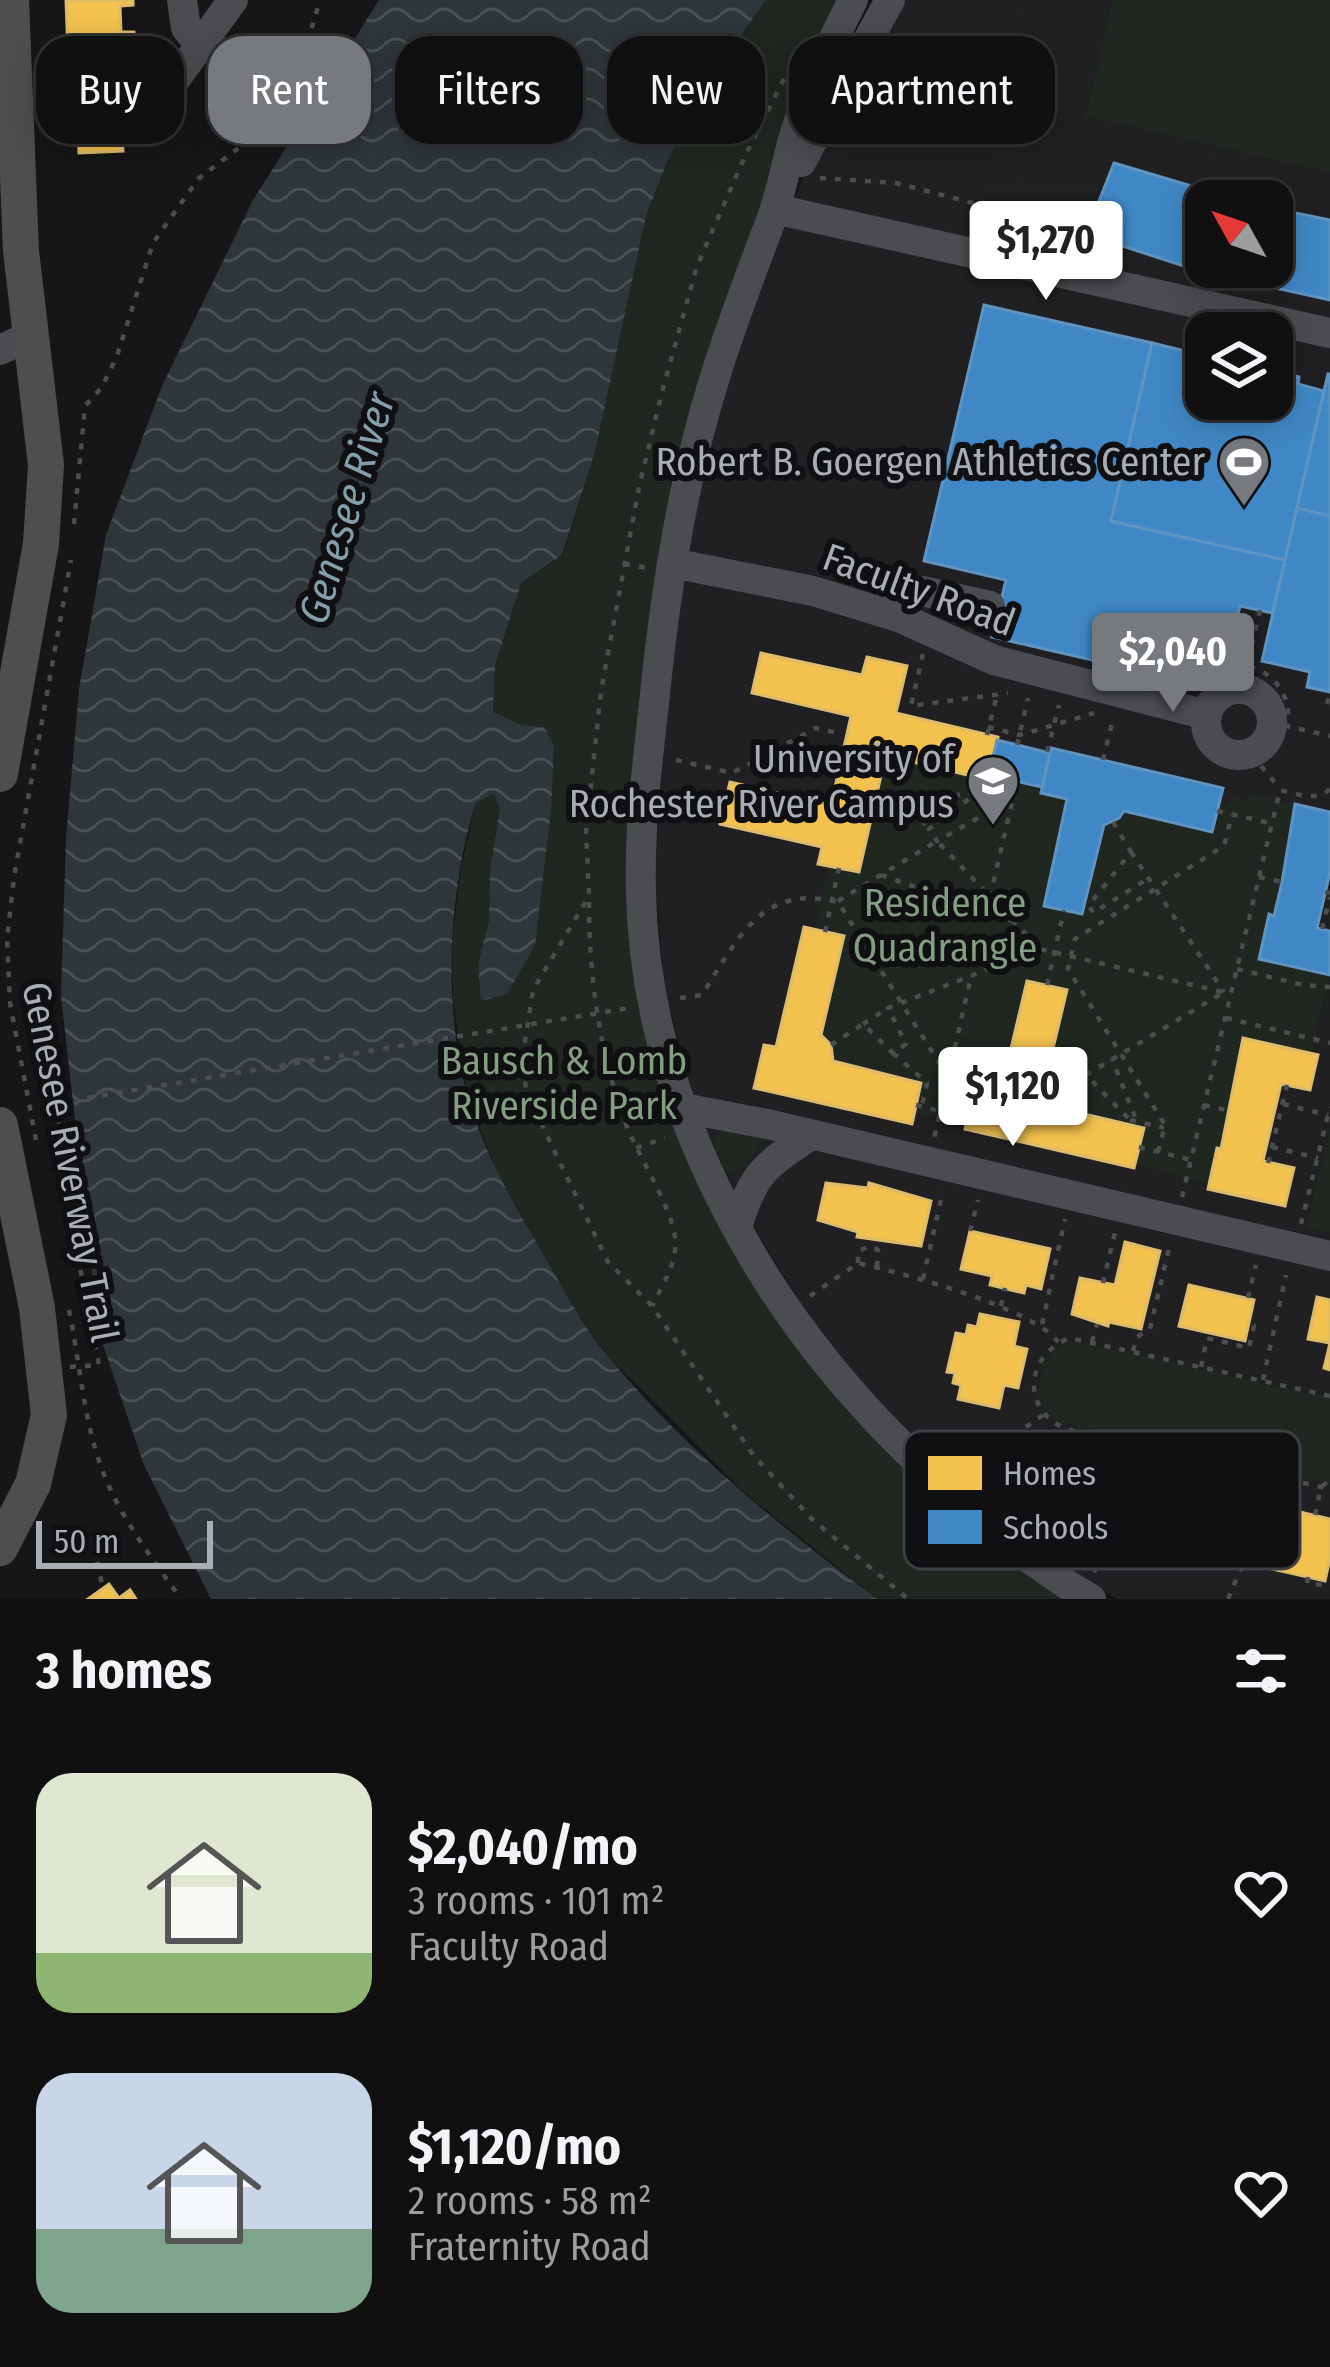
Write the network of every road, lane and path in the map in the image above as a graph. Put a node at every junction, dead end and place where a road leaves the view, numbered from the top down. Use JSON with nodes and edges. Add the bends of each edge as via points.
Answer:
{"nodes":[{"id":1,"x":11,"y":0,"type":"edge"},
{"id":2,"x":182,"y":0,"type":"edge"},
{"id":3,"x":233,"y":0,"type":"edge"},
{"id":4,"x":320,"y":0,"type":"edge"},
{"id":5,"x":853,"y":0,"type":"edge"},
{"id":6,"x":890,"y":0,"type":"edge"},
{"id":7,"x":200,"y":45,"type":"junction"},
{"id":8,"x":184,"y":67,"type":"edge"},
{"id":9,"x":809,"y":175,"type":"dead end"},
{"id":10,"x":776,"y":209,"type":"junction"},
{"id":11,"x":1100,"y":240,"type":"dead end"},
{"id":12,"x":1070,"y":253,"type":"dead end"},
{"id":13,"x":1095,"y":258,"type":"dead end"},
{"id":14,"x":1330,"y":333,"type":"edge"},
{"id":15,"x":16,"y":342,"type":"edge"},
{"id":16,"x":74,"y":530,"type":"dead end"},
{"id":17,"x":72,"y":548,"type":"dead end"},
{"id":18,"x":624,"y":563,"type":"dead end"},
{"id":19,"x":665,"y":566,"type":"junction"},
{"id":20,"x":991,"y":606,"type":"dead end"},
{"id":21,"x":870,"y":608,"type":"junction"},
{"id":22,"x":1260,"y":610,"type":"dead end"},
{"id":23,"x":926,"y":643,"type":"dead end"},
{"id":24,"x":1031,"y":685,"type":"dead end"},
{"id":25,"x":997,"y":694,"type":"junction"},
{"id":26,"x":1330,"y":694,"type":"edge"},
{"id":27,"x":1028,"y":697,"type":"junction"},
{"id":28,"x":1327,"y":704,"type":"dead end"},
{"id":29,"x":1059,"y":705,"type":"dead end"},
{"id":30,"x":911,"y":706,"type":"junction"},
{"id":31,"x":1117,"y":706,"type":"dead end"},
{"id":32,"x":1096,"y":712,"type":"dead end"},
{"id":33,"x":1207,"y":715,"type":"dead end"},
{"id":34,"x":908,"y":716,"type":"dead end"},
{"id":35,"x":1054,"y":724,"type":"junction"},
{"id":36,"x":838,"y":733,"type":"dead end"},
{"id":37,"x":1020,"y":735,"type":"junction"},
{"id":38,"x":1330,"y":736,"type":"edge"},
{"id":39,"x":1018,"y":745,"type":"dead end"},
{"id":40,"x":1047,"y":752,"type":"dead end"},
{"id":41,"x":670,"y":759,"type":"dead end"},
{"id":42,"x":1102,"y":760,"type":"dead end"},
{"id":43,"x":1261,"y":766,"type":"dead end"},
{"id":44,"x":888,"y":768,"type":"dead end"},
{"id":45,"x":0,"y":774,"type":"edge"},
{"id":46,"x":1017,"y":782,"type":"dead end"},
{"id":47,"x":1330,"y":789,"type":"edge"},
{"id":48,"x":1280,"y":790,"type":"junction"},
{"id":49,"x":975,"y":794,"type":"junction"},
{"id":50,"x":1012,"y":799,"type":"junction"},
{"id":51,"x":913,"y":808,"type":"junction"},
{"id":52,"x":1217,"y":811,"type":"dead end"},
{"id":53,"x":1232,"y":814,"type":"junction"},
{"id":54,"x":1113,"y":822,"type":"dead end"},
{"id":55,"x":1273,"y":824,"type":"junction"},
{"id":56,"x":929,"y":830,"type":"junction"},
{"id":57,"x":938,"y":842,"type":"junction"},
{"id":58,"x":1131,"y":852,"type":"junction"},
{"id":59,"x":839,"y":868,"type":"dead end"},
{"id":60,"x":881,"y":875,"type":"junction"},
{"id":61,"x":1259,"y":877,"type":"junction"},
{"id":62,"x":1149,"y":878,"type":"junction"},
{"id":63,"x":1282,"y":882,"type":"dead end"},
{"id":64,"x":1156,"y":889,"type":"junction"},
{"id":65,"x":1328,"y":894,"type":"edge"},
{"id":66,"x":589,"y":896,"type":"dead end"},
{"id":67,"x":990,"y":896,"type":"junction"},
{"id":68,"x":835,"y":901,"type":"junction"},
{"id":69,"x":1064,"y":910,"type":"dead end"},
{"id":70,"x":1328,"y":916,"type":"edge"},
{"id":71,"x":1013,"y":921,"type":"junction"},
{"id":72,"x":1322,"y":929,"type":"dead end"},
{"id":73,"x":824,"y":932,"type":"dead end"},
{"id":74,"x":867,"y":948,"type":"junction"},
{"id":75,"x":1040,"y":949,"type":"junction"},
{"id":76,"x":1054,"y":952,"type":"junction"},
{"id":77,"x":1072,"y":956,"type":"junction"},
{"id":78,"x":1003,"y":964,"type":"junction"},
{"id":79,"x":1238,"y":969,"type":"junction"},
{"id":80,"x":971,"y":977,"type":"junction"},
{"id":81,"x":1047,"y":985,"type":"dead end"},
{"id":82,"x":1330,"y":987,"type":"edge"},
{"id":83,"x":1228,"y":993,"type":"junction"},
{"id":84,"x":669,"y":1000,"type":"dead end"},
{"id":85,"x":901,"y":1002,"type":"junction"},
{"id":86,"x":10,"y":1003,"type":"junction"},
{"id":87,"x":0,"y":1004,"type":"edge"},
{"id":88,"x":640,"y":1006,"type":"dead end"},
{"id":89,"x":888,"y":1007,"type":"junction"},
{"id":90,"x":599,"y":1012,"type":"junction"},
{"id":91,"x":1226,"y":1018,"type":"junction"},
{"id":92,"x":862,"y":1024,"type":"junction"},
{"id":93,"x":1330,"y":1043,"type":"edge"},
{"id":94,"x":831,"y":1045,"type":"dead end"},
{"id":95,"x":892,"y":1053,"type":"junction"},
{"id":96,"x":1121,"y":1053,"type":"junction"},
{"id":97,"x":1112,"y":1059,"type":"junction"},
{"id":98,"x":1086,"y":1075,"type":"junction"},
{"id":99,"x":948,"y":1077,"type":"junction"},
{"id":100,"x":1287,"y":1085,"type":"dead end"},
{"id":101,"x":1056,"y":1095,"type":"dead end"},
{"id":102,"x":1283,"y":1104,"type":"junction"},
{"id":103,"x":1204,"y":1106,"type":"junction"},
{"id":104,"x":683,"y":1108,"type":"junction"},
{"id":105,"x":940,"y":1111,"type":"junction"},
{"id":106,"x":1230,"y":1111,"type":"dead end"},
{"id":107,"x":1329,"y":1111,"type":"edge"},
{"id":108,"x":1130,"y":1120,"type":"junction"},
{"id":109,"x":0,"y":1125,"type":"edge"},
{"id":110,"x":1164,"y":1128,"type":"junction"},
{"id":111,"x":808,"y":1137,"type":"junction"},
{"id":112,"x":933,"y":1144,"type":"dead end"},
{"id":113,"x":1139,"y":1147,"type":"dead end"},
{"id":114,"x":1272,"y":1147,"type":"junction"},
{"id":115,"x":1158,"y":1152,"type":"junction"},
{"id":116,"x":39,"y":1157,"type":"dead end"},
{"id":117,"x":1318,"y":1158,"type":"junction"},
{"id":118,"x":1191,"y":1160,"type":"junction"},
{"id":119,"x":1268,"y":1163,"type":"dead end"},
{"id":120,"x":945,"y":1180,"type":"dead end"},
{"id":121,"x":978,"y":1200,"type":"dead end"},
{"id":122,"x":1067,"y":1208,"type":"dead end"},
{"id":123,"x":1179,"y":1209,"type":"dead end"},
{"id":124,"x":9,"y":1219,"type":"edge"},
{"id":125,"x":737,"y":1227,"type":"junction"},
{"id":126,"x":1300,"y":1228,"type":"dead end"},
{"id":127,"x":970,"y":1231,"type":"dead end"},
{"id":128,"x":1115,"y":1232,"type":"dead end"},
{"id":129,"x":1173,"y":1233,"type":"dead end"},
{"id":130,"x":1330,"y":1256,"type":"edge"},
{"id":131,"x":858,"y":1263,"type":"junction"},
{"id":132,"x":1256,"y":1264,"type":"dead end"},
{"id":133,"x":877,"y":1268,"type":"junction"},
{"id":134,"x":1287,"y":1272,"type":"dead end"},
{"id":135,"x":922,"y":1280,"type":"junction"},
{"id":136,"x":1103,"y":1283,"type":"dead end"},
{"id":137,"x":1005,"y":1288,"type":"dead end"},
{"id":138,"x":67,"y":1297,"type":"dead end"},
{"id":139,"x":1248,"y":1298,"type":"dead end"},
{"id":140,"x":806,"y":1300,"type":"dead end"},
{"id":141,"x":652,"y":1306,"type":"dead end"},
{"id":142,"x":1000,"y":1308,"type":"junction"},
{"id":143,"x":1042,"y":1324,"type":"junction"},
{"id":144,"x":1096,"y":1324,"type":"dead end"},
{"id":145,"x":1248,"y":1324,"type":"dead end"},
{"id":146,"x":1059,"y":1342,"type":"junction"},
{"id":147,"x":1093,"y":1342,"type":"junction"},
{"id":148,"x":1133,"y":1352,"type":"junction"},
{"id":149,"x":81,"y":1366,"type":"junction"},
{"id":150,"x":1201,"y":1366,"type":"junction"},
{"id":151,"x":52,"y":1368,"type":"junction"},
{"id":152,"x":1022,"y":1371,"type":"dead end"},
{"id":153,"x":1036,"y":1374,"type":"junction"},
{"id":154,"x":1263,"y":1380,"type":"junction"},
{"id":155,"x":1330,"y":1396,"type":"edge"},
{"id":156,"x":1043,"y":1415,"type":"junction"},
{"id":157,"x":1070,"y":1430,"type":"joint"},
{"id":158,"x":1020,"y":1431,"type":"edge"},
{"id":159,"x":1074,"y":1431,"type":"edge"},
{"id":160,"x":904,"y":1446,"type":"edge"},
{"id":161,"x":1330,"y":1480,"type":"edge"},
{"id":162,"x":1300,"y":1482,"type":"edge"},
{"id":163,"x":1322,"y":1487,"type":"junction"},
{"id":164,"x":1330,"y":1489,"type":"edge"},
{"id":165,"x":0,"y":1500,"type":"edge"},
{"id":166,"x":1315,"y":1515,"type":"dead end"},
{"id":167,"x":94,"y":1547,"type":"dead end"},
{"id":168,"x":0,"y":1548,"type":"edge"},
{"id":169,"x":1060,"y":1569,"type":"edge"},
{"id":170,"x":1241,"y":1569,"type":"edge"},
{"id":171,"x":1308,"y":1577,"type":"dead end"},
{"id":172,"x":1330,"y":1586,"type":"edge"},
{"id":173,"x":103,"y":1588,"type":"dead end"},
{"id":174,"x":1091,"y":1588,"type":"edge"},
{"id":175,"x":181,"y":1599,"type":"edge"},
{"id":176,"x":1228,"y":1599,"type":"edge"}],
"edges":[{"from":1,"to":15,"type":"main road","via":[[21,251]]},
{"from":2,"to":7,"type":"street","via":[[186,28]]},
{"from":3,"to":7,"type":"street"},
{"from":4,"to":16,"type":"path","via":[[298,74],[273,114],[198,179],[153,242],[117,356],[85,406]]},
{"from":5,"to":10,"type":"street","via":[[808,96]]},
{"from":6,"to":10,"type":"street"},
{"from":7,"to":8,"type":"street"},
{"from":9,"to":12,"type":"path","via":[[896,183],[1069,228]]},
{"from":10,"to":14,"type":"street"},
{"from":10,"to":19,"type":"street","via":[[715,376]]},
{"from":11,"to":13,"type":"path"},
{"from":15,"to":45,"type":"main road","via":[[45,440],[44,519]]},
{"from":17,"to":86,"type":"path","name":"Genesee Riverway Trail","via":[[10,896]]},
{"from":18,"to":19,"type":"path"},
{"from":19,"to":21,"type":"street","name":"Faculty Road"},
{"from":19,"to":104,"type":"street","via":[[640,895],[654,1003]]},
{"from":20,"to":21,"type":"street","via":[[922,591]]},
{"from":21,"to":33,"type":"street","name":"Faculty Road","via":[[994,660]]},
{"from":22,"to":38,"type":"path","via":[[1247,666],[1283,692],[1288,726]]},
{"from":23,"to":30,"type":"path"},
{"from":24,"to":27,"type":"path"},
{"from":25,"to":27,"type":"path"},
{"from":25,"to":30,"type":"path"},
{"from":25,"to":37,"type":"path","via":[[987,731]]},
{"from":26,"to":28,"type":"path"},
{"from":27,"to":37,"type":"path"},
{"from":29,"to":35,"type":"path"},
{"from":30,"to":34,"type":"path"},
{"from":31,"to":42,"type":"path"},
{"from":32,"to":35,"type":"path"},
{"from":35,"to":37,"type":"path"},
{"from":35,"to":40,"type":"path"},
{"from":36,"to":41,"type":"path","via":[[816,728],[732,773]]},
{"from":37,"to":39,"type":"path"},
{"from":43,"to":48,"type":"path"},
{"from":44,"to":51,"type":"path"},
{"from":46,"to":50,"type":"path"},
{"from":47,"to":48,"type":"path","via":[[1310,797]]},
{"from":48,"to":55,"type":"path"},
{"from":49,"to":50,"type":"path"},
{"from":49,"to":51,"type":"path"},
{"from":49,"to":56,"type":"path"},
{"from":50,"to":57,"type":"path"},
{"from":50,"to":67,"type":"path"},
{"from":51,"to":56,"type":"path"},
{"from":52,"to":53,"type":"path"},
{"from":53,"to":55,"type":"path"},
{"from":53,"to":64,"type":"path","via":[[1224,846]]},
{"from":54,"to":58,"type":"path"},
{"from":55,"to":61,"type":"path"},
{"from":56,"to":57,"type":"path"},
{"from":57,"to":60,"type":"path"},
{"from":57,"to":67,"type":"path"},
{"from":58,"to":62,"type":"path"},
{"from":58,"to":62,"type":"path","via":[[1089,905],[1093,913]]},
{"from":59,"to":68,"type":"path"},
{"from":60,"to":68,"type":"path"},
{"from":60,"to":71,"type":"path"},
{"from":61,"to":63,"type":"path"},
{"from":61,"to":79,"type":"path"},
{"from":62,"to":64,"type":"path"},
{"from":64,"to":77,"type":"path","via":[[1076,939]]},
{"from":64,"to":83,"type":"path"},
{"from":65,"to":70,"type":"path"},
{"from":66,"to":90,"type":"path","via":[[587,952]]},
{"from":67,"to":71,"type":"path"},
{"from":68,"to":73,"type":"path"},
{"from":68,"to":74,"type":"path"},
{"from":68,"to":84,"type":"path","via":[[796,897],[754,918],[702,994]]},
{"from":69,"to":76,"type":"path"},
{"from":70,"to":72,"type":"path"},
{"from":71,"to":75,"type":"path"},
{"from":74,"to":78,"type":"path"},
{"from":74,"to":85,"type":"path"},
{"from":75,"to":76,"type":"path"},
{"from":75,"to":78,"type":"path"},
{"from":76,"to":77,"type":"path"},
{"from":76,"to":81,"type":"path"},
{"from":77,"to":83,"type":"path"},
{"from":77,"to":96,"type":"path","via":[[1068,969]]},
{"from":78,"to":80,"type":"path"},
{"from":79,"to":82,"type":"path"},
{"from":79,"to":83,"type":"path"},
{"from":80,"to":85,"type":"path"},
{"from":80,"to":99,"type":"path"},
{"from":83,"to":91,"type":"path"},
{"from":83,"to":96,"type":"path"},
{"from":85,"to":89,"type":"path"},
{"from":85,"to":99,"type":"path"},
{"from":86,"to":87,"type":"path"},
{"from":86,"to":116,"type":"path","name":"Genesee Riverway Trail"},
{"from":88,"to":90,"type":"path"},
{"from":89,"to":92,"type":"path"},
{"from":89,"to":95,"type":"path","via":[[906,1044]]},
{"from":90,"to":141,"type":"path","via":[[624,1121],[674,1231],[676,1255]]},
{"from":90,"to":149,"type":"path","via":[[89,1095],[72,1105],[56,1145],[99,1365]]},
{"from":91,"to":93,"type":"path"},
{"from":91,"to":103,"type":"path"},
{"from":92,"to":94,"type":"path"},
{"from":92,"to":95,"type":"path"},
{"from":95,"to":105,"type":"path","via":[[927,1083],[919,1105]]},
{"from":96,"to":97,"type":"path"},
{"from":96,"to":110,"type":"path"},
{"from":97,"to":98,"type":"path"},
{"from":97,"to":108,"type":"path"},
{"from":98,"to":101,"type":"path"},
{"from":98,"to":108,"type":"path"},
{"from":99,"to":105,"type":"path"},
{"from":100,"to":102,"type":"path"},
{"from":102,"to":107,"type":"path"},
{"from":102,"to":114,"type":"path"},
{"from":103,"to":106,"type":"path"},
{"from":103,"to":118,"type":"path"},
{"from":104,"to":111,"type":"street"},
{"from":104,"to":125,"type":"street"},
{"from":105,"to":112,"type":"path"},
{"from":107,"to":117,"type":"path"},
{"from":108,"to":110,"type":"path"},
{"from":109,"to":124,"type":"main road"},
{"from":110,"to":115,"type":"path"},
{"from":111,"to":125,"type":"street","via":[[748,1187]]},
{"from":111,"to":130,"type":"street"},
{"from":113,"to":115,"type":"path"},
{"from":114,"to":117,"type":"path"},
{"from":114,"to":119,"type":"path"},
{"from":115,"to":118,"type":"path"},
{"from":117,"to":126,"type":"path"},
{"from":118,"to":123,"type":"path"},
{"from":120,"to":135,"type":"path"},
{"from":121,"to":127,"type":"path"},
{"from":122,"to":143,"type":"path"},
{"from":124,"to":151,"type":"main road"},
{"from":125,"to":160,"type":"street","via":[[815,1348]]},
{"from":128,"to":136,"type":"path"},
{"from":129,"to":148,"type":"path","via":[[1150,1329]]},
{"from":131,"to":133,"type":"path"},
{"from":131,"to":133,"type":"path","via":[[858,1251],[872,1243]]},
{"from":131,"to":140,"type":"path"},
{"from":132,"to":139,"type":"path"},
{"from":133,"to":135,"type":"path"},
{"from":134,"to":154,"type":"path"},
{"from":135,"to":142,"type":"path"},
{"from":137,"to":142,"type":"path"},
{"from":138,"to":149,"type":"path","name":"Genesee Riverway Trail"},
{"from":142,"to":143,"type":"path"},
{"from":143,"to":146,"type":"path"},
{"from":144,"to":147,"type":"path"},
{"from":145,"to":150,"type":"path","via":[[1249,1348],[1207,1335]]},
{"from":146,"to":147,"type":"path"},
{"from":146,"to":153,"type":"path"},
{"from":147,"to":148,"type":"path"},
{"from":148,"to":150,"type":"path"},
{"from":149,"to":151,"type":"path"},
{"from":149,"to":175,"type":"path","name":"Genesee Riverway Trail","via":[[103,1472]]},
{"from":150,"to":154,"type":"path"},
{"from":151,"to":165,"type":"main road"},
{"from":151,"to":168,"type":"main road","via":[[45,1446]]},
{"from":152,"to":153,"type":"path"},
{"from":153,"to":156,"type":"path"},
{"from":154,"to":155,"type":"path"},
{"from":156,"to":157,"type":"path"},
{"from":156,"to":158,"type":"path"},
{"from":157,"to":159,"type":"path"},
{"from":161,"to":163,"type":"path"},
{"from":162,"to":163,"type":"path"},
{"from":163,"to":164,"type":"path"},
{"from":163,"to":166,"type":"path"},
{"from":167,"to":173,"type":"path"},
{"from":169,"to":174,"type":"street"},
{"from":170,"to":176,"type":"path"},
{"from":171,"to":172,"type":"path","via":[[1306,1583]]}]}
